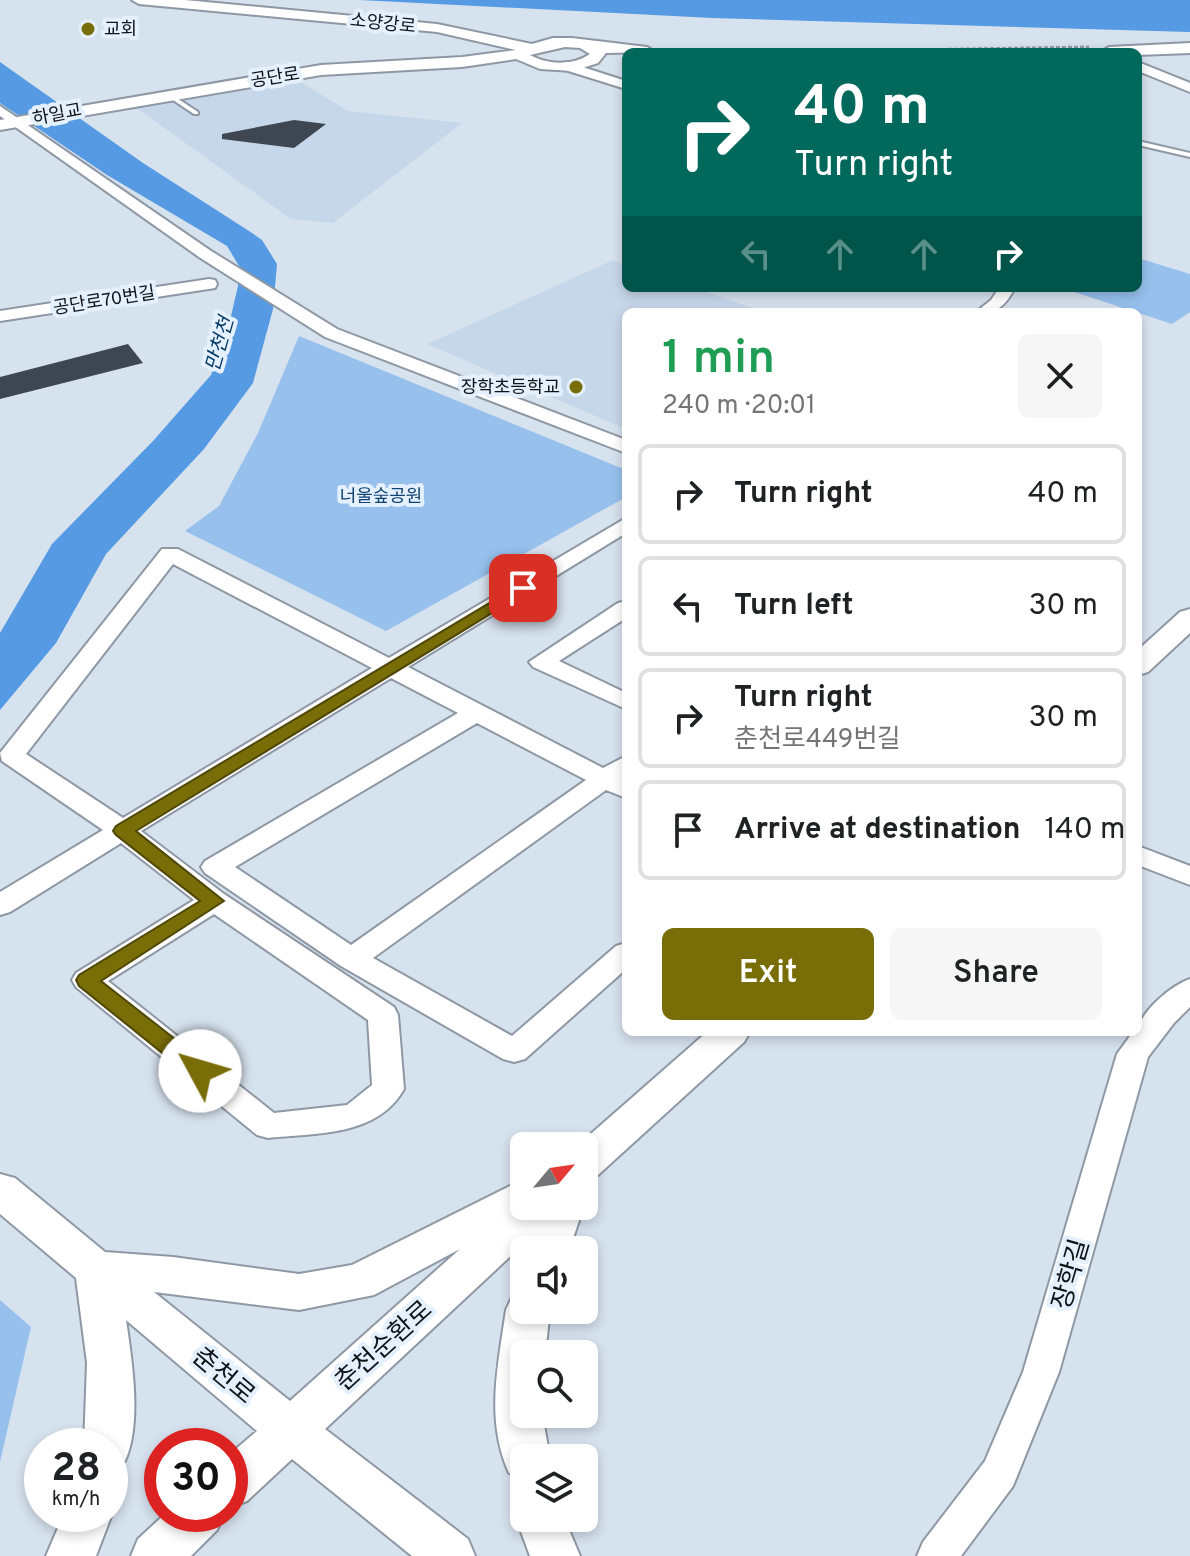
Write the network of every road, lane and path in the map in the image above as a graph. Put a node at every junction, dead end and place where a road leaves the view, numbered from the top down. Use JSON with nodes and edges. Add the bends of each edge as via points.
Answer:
{"nodes":[{"id":1,"x":139,"y":0,"type":"edge"},
{"id":2,"x":384,"y":23,"type":"junction"},
{"id":3,"x":437,"y":28,"type":"junction"},
{"id":4,"x":553,"y":43,"type":"junction"},
{"id":5,"x":1184,"y":49,"type":"edge"},
{"id":6,"x":1142,"y":50,"type":"edge"},
{"id":7,"x":622,"y":53,"type":"edge"},
{"id":8,"x":528,"y":55,"type":"junction"},
{"id":9,"x":593,"y":55,"type":"junction"},
{"id":10,"x":622,"y":57,"type":"edge"},
{"id":11,"x":462,"y":62,"type":"junction"},
{"id":12,"x":567,"y":66,"type":"junction"},
{"id":13,"x":1142,"y":69,"type":"edge"},
{"id":14,"x":1155,"y":73,"type":"junction"},
{"id":15,"x":622,"y":78,"type":"edge"},
{"id":16,"x":622,"y":80,"type":"edge"},
{"id":17,"x":1190,"y":88,"type":"edge"},
{"id":18,"x":169,"y":95,"type":"junction"},
{"id":19,"x":91,"y":108,"type":"joint"},
{"id":20,"x":0,"y":110,"type":"edge"},
{"id":21,"x":196,"y":113,"type":"dead end"},
{"id":22,"x":13,"y":122,"type":"edge"},
{"id":23,"x":1142,"y":144,"type":"edge"},
{"id":24,"x":1190,"y":155,"type":"edge"},
{"id":25,"x":209,"y":284,"type":"dead end"},
{"id":26,"x":1005,"y":292,"type":"edge"},
{"id":27,"x":991,"y":308,"type":"edge"},
{"id":28,"x":0,"y":316,"type":"edge"},
{"id":29,"x":622,"y":445,"type":"edge"},
{"id":30,"x":622,"y":526,"type":"edge"},
{"id":31,"x":622,"y":611,"type":"edge"},
{"id":32,"x":1190,"y":618,"type":"edge"},
{"id":33,"x":1144,"y":652,"type":"edge"},
{"id":34,"x":393,"y":667,"type":"junction"},
{"id":35,"x":622,"y":700,"type":"edge"},
{"id":36,"x":476,"y":713,"type":"junction"},
{"id":37,"x":620,"y":777,"type":"edge"},
{"id":38,"x":123,"y":831,"type":"junction"},
{"id":39,"x":1142,"y":857,"type":"edge"},
{"id":40,"x":1190,"y":876,"type":"edge"},
{"id":41,"x":214,"y":901,"type":"junction"},
{"id":42,"x":0,"y":905,"type":"edge"},
{"id":43,"x":622,"y":956,"type":"edge"},
{"id":44,"x":351,"y":959,"type":"junction"},
{"id":45,"x":1190,"y":990,"type":"edge"},
{"id":46,"x":727,"y":1036,"type":"edge"},
{"id":47,"x":598,"y":1151,"type":"edge"},
{"id":48,"x":0,"y":1190,"type":"edge"},
{"id":49,"x":510,"y":1203,"type":"edge"},
{"id":50,"x":521,"y":1220,"type":"edge"},
{"id":51,"x":96,"y":1269,"type":"junction"},
{"id":52,"x":526,"y":1324,"type":"edge"},
{"id":53,"x":108,"y":1428,"type":"edge"},
{"id":54,"x":289,"y":1429,"type":"junction"},
{"id":55,"x":524,"y":1444,"type":"edge"},
{"id":56,"x":248,"y":1468,"type":"edge"},
{"id":57,"x":81,"y":1532,"type":"edge"},
{"id":58,"x":181,"y":1532,"type":"edge"},
{"id":59,"x":546,"y":1532,"type":"edge"},
{"id":60,"x":71,"y":1556,"type":"edge"},
{"id":61,"x":156,"y":1556,"type":"edge"},
{"id":62,"x":450,"y":1556,"type":"edge"},
{"id":63,"x":555,"y":1556,"type":"edge"},
{"id":64,"x":937,"y":1556,"type":"edge"}],
"edges":[{"from":1,"to":2,"type":"street","name":"소양강로"},
{"from":2,"to":3,"type":"street","name":"소양강로"},
{"from":2,"to":11,"type":"street","via":[[479,47],[480,53]]},
{"from":3,"to":4,"type":"street","name":"소양강로"},
{"from":3,"to":8,"type":"street","name":"소양강로"},
{"from":4,"to":8,"type":"street"},
{"from":4,"to":9,"type":"street"},
{"from":5,"to":6,"type":"street"},
{"from":5,"to":14,"type":"street","via":[[1152,60]]},
{"from":7,"to":9,"type":"street"},
{"from":8,"to":11,"type":"street","name":"공단로"},
{"from":8,"to":12,"type":"street"},
{"from":9,"to":10,"type":"street"},
{"from":9,"to":12,"type":"street"},
{"from":9,"to":15,"type":"street"},
{"from":11,"to":18,"type":"street","name":"공단로","via":[[321,70]]},
{"from":12,"to":16,"type":"street"},
{"from":13,"to":14,"type":"street"},
{"from":14,"to":17,"type":"street"},
{"from":18,"to":19,"type":"street","name":"공단로"},
{"from":18,"to":21,"type":"lane"},
{"from":19,"to":22,"type":"street","name":"하일교"},
{"from":20,"to":22,"type":"street"},
{"from":22,"to":29,"type":"street","via":[[331,333]]},
{"from":23,"to":24,"type":"lane"},
{"from":25,"to":28,"type":"street","name":"공단로70번길"},
{"from":26,"to":27,"type":"street"},
{"from":30,"to":34,"type":"street"},
{"from":31,"to":35,"type":"street","via":[[541,662]]},
{"from":32,"to":33,"type":"street"},
{"from":34,"to":36,"type":"street"},
{"from":34,"to":38,"type":"street"},
{"from":34,"to":38,"type":"street","via":[[170,554],[11,756]]},
{"from":36,"to":37,"type":"street"},
{"from":36,"to":44,"type":"street","via":[[215,867]]},
{"from":37,"to":44,"type":"street"},
{"from":38,"to":41,"type":"street"},
{"from":38,"to":42,"type":"street"},
{"from":39,"to":40,"type":"street"},
{"from":41,"to":41,"type":"street","via":[[383,1015],[388,1089],[355,1116],[268,1126],[87,980]]},
{"from":43,"to":44,"type":"street","via":[[514,1051]]},
{"from":45,"to":64,"type":"street","name":"장학길","via":[[1133,1054],[1041,1372],[999,1473]]},
{"from":46,"to":47,"type":"street"},
{"from":48,"to":51,"type":"street","name":"춘천로"},
{"from":49,"to":51,"type":"street","via":[[359,1282],[299,1292]]},
{"from":50,"to":54,"type":"street","name":"춘천순환로"},
{"from":51,"to":53,"type":"street","via":[[110,1363]]},
{"from":51,"to":54,"type":"street","name":"춘천로"},
{"from":52,"to":55,"type":"street","via":[[516,1401]]},
{"from":54,"to":56,"type":"street","name":"춘천순환로"},
{"from":54,"to":62,"type":"street","name":"춘천로"},
{"from":57,"to":60,"type":"street"},
{"from":58,"to":61,"type":"street"},
{"from":59,"to":63,"type":"street"}]}
